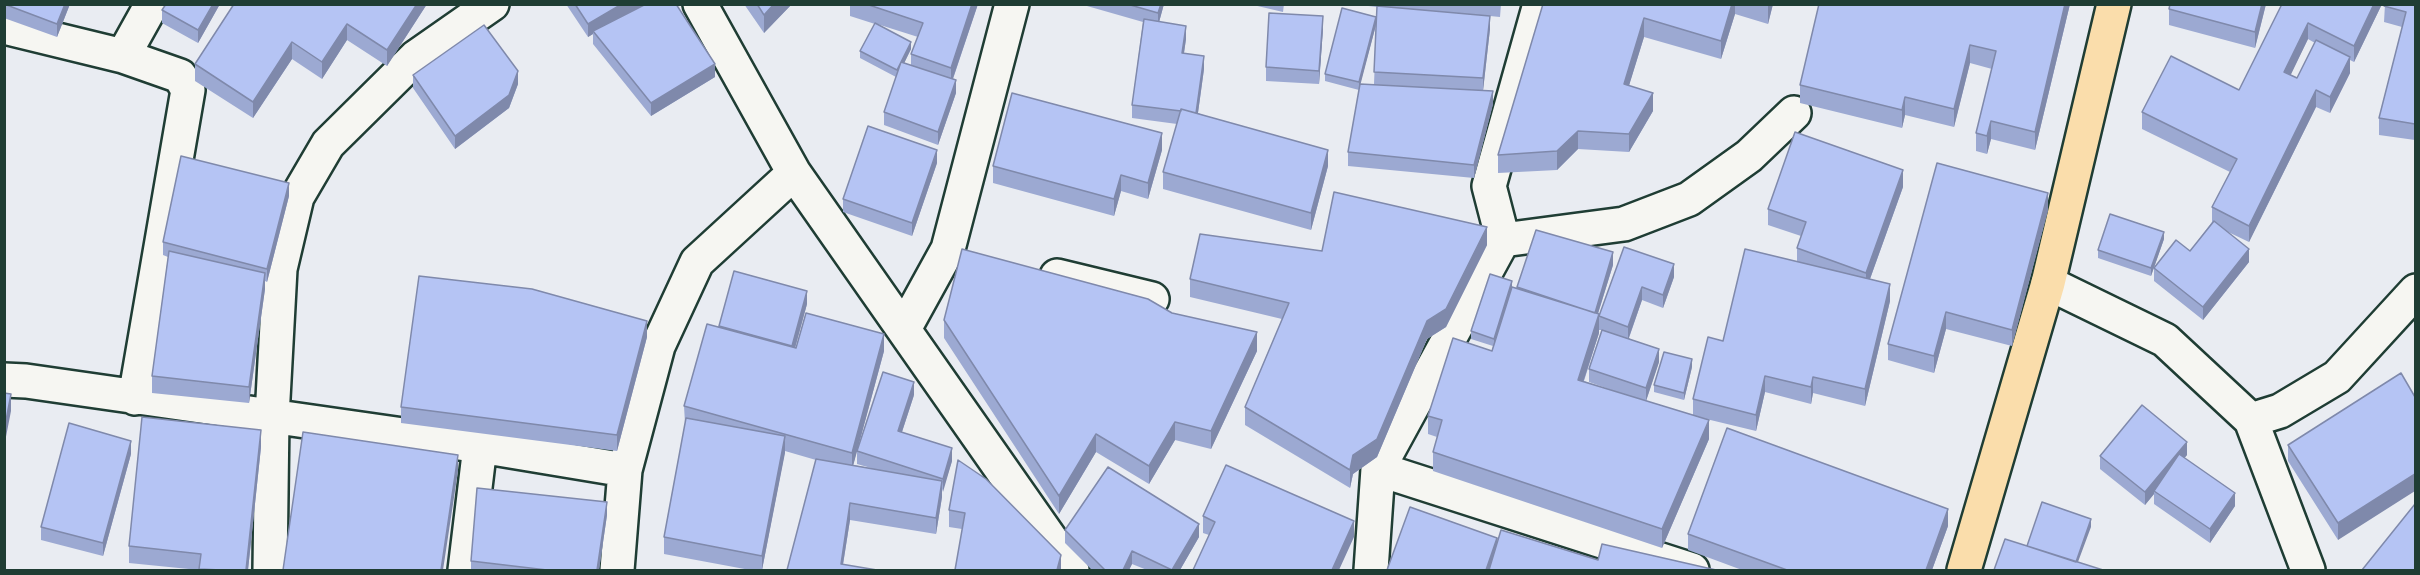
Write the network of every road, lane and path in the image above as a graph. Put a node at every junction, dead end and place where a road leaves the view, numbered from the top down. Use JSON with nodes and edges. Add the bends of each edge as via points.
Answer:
{"nodes":[{"id":1,"x":152,"y":4,"type":"edge"},
{"id":2,"x":492,"y":4,"type":"edge"},
{"id":3,"x":700,"y":4,"type":"edge"},
{"id":4,"x":1012,"y":4,"type":"edge"},
{"id":5,"x":1540,"y":4,"type":"edge"},
{"id":6,"x":2114,"y":4,"type":"edge"},
{"id":7,"x":4,"y":27,"type":"edge"},
{"id":8,"x":123,"y":56,"type":"junction"},
{"id":9,"x":1794,"y":113,"type":"dead end"},
{"id":10,"x":794,"y":173,"type":"junction"},
{"id":11,"x":1503,"y":240,"type":"junction"},
{"id":12,"x":948,"y":249,"type":"junction"},
{"id":13,"x":982,"y":258,"type":"edge"},
{"id":14,"x":1027,"y":268,"type":"edge"},
{"id":15,"x":2048,"y":283,"type":"junction"},
{"id":16,"x":2415,"y":291,"type":"edge"},
{"id":17,"x":1152,"y":299,"type":"edge"},
{"id":18,"x":904,"y":329,"type":"junction"},
{"id":19,"x":4,"y":380,"type":"edge"},
{"id":20,"x":135,"y":398,"type":"junction"},
{"id":21,"x":272,"y":417,"type":"junction"},
{"id":22,"x":2251,"y":420,"type":"junction"},
{"id":23,"x":480,"y":446,"type":"junction"},
{"id":24,"x":1378,"y":469,"type":"junction"},
{"id":25,"x":625,"y":470,"type":"junction"},
{"id":26,"x":270,"y":570,"type":"edge"},
{"id":27,"x":465,"y":570,"type":"edge"},
{"id":28,"x":617,"y":570,"type":"edge"},
{"id":29,"x":1072,"y":570,"type":"edge"},
{"id":30,"x":1371,"y":570,"type":"edge"},
{"id":31,"x":1692,"y":570,"type":"edge"},
{"id":32,"x":1964,"y":570,"type":"edge"},
{"id":33,"x":2308,"y":570,"type":"edge"}],
"edges":[{"from":1,"to":8,"type":"street"},
{"from":2,"to":21,"type":"street","via":[[416,57],[336,136],[297,197],[280,269]]},
{"from":3,"to":10,"type":"street"},
{"from":4,"to":12,"type":"street"},
{"from":5,"to":11,"type":"street","via":[[1489,186]]},
{"from":6,"to":15,"type":"main road"},
{"from":7,"to":8,"type":"street"},
{"from":8,"to":20,"type":"street","via":[[180,76],[188,90]]},
{"from":9,"to":11,"type":"street","via":[[1749,156],[1689,199],[1624,224]]},
{"from":10,"to":18,"type":"street"},
{"from":10,"to":25,"type":"street","via":[[697,262],[658,346]]},
{"from":11,"to":24,"type":"street"},
{"from":12,"to":13,"type":"street"},
{"from":12,"to":18,"type":"street"},
{"from":14,"to":17,"type":"street"},
{"from":15,"to":22,"type":"street","via":[[2165,340]]},
{"from":15,"to":32,"type":"main road"},
{"from":16,"to":22,"type":"street","via":[[2337,377],[2280,411]]},
{"from":18,"to":29,"type":"street"},
{"from":19,"to":20,"type":"street"},
{"from":20,"to":21,"type":"street"},
{"from":21,"to":23,"type":"street"},
{"from":21,"to":26,"type":"street"},
{"from":22,"to":33,"type":"street"},
{"from":23,"to":25,"type":"street"},
{"from":23,"to":27,"type":"street"},
{"from":24,"to":30,"type":"street"},
{"from":24,"to":31,"type":"street"},
{"from":25,"to":28,"type":"street"}]}
